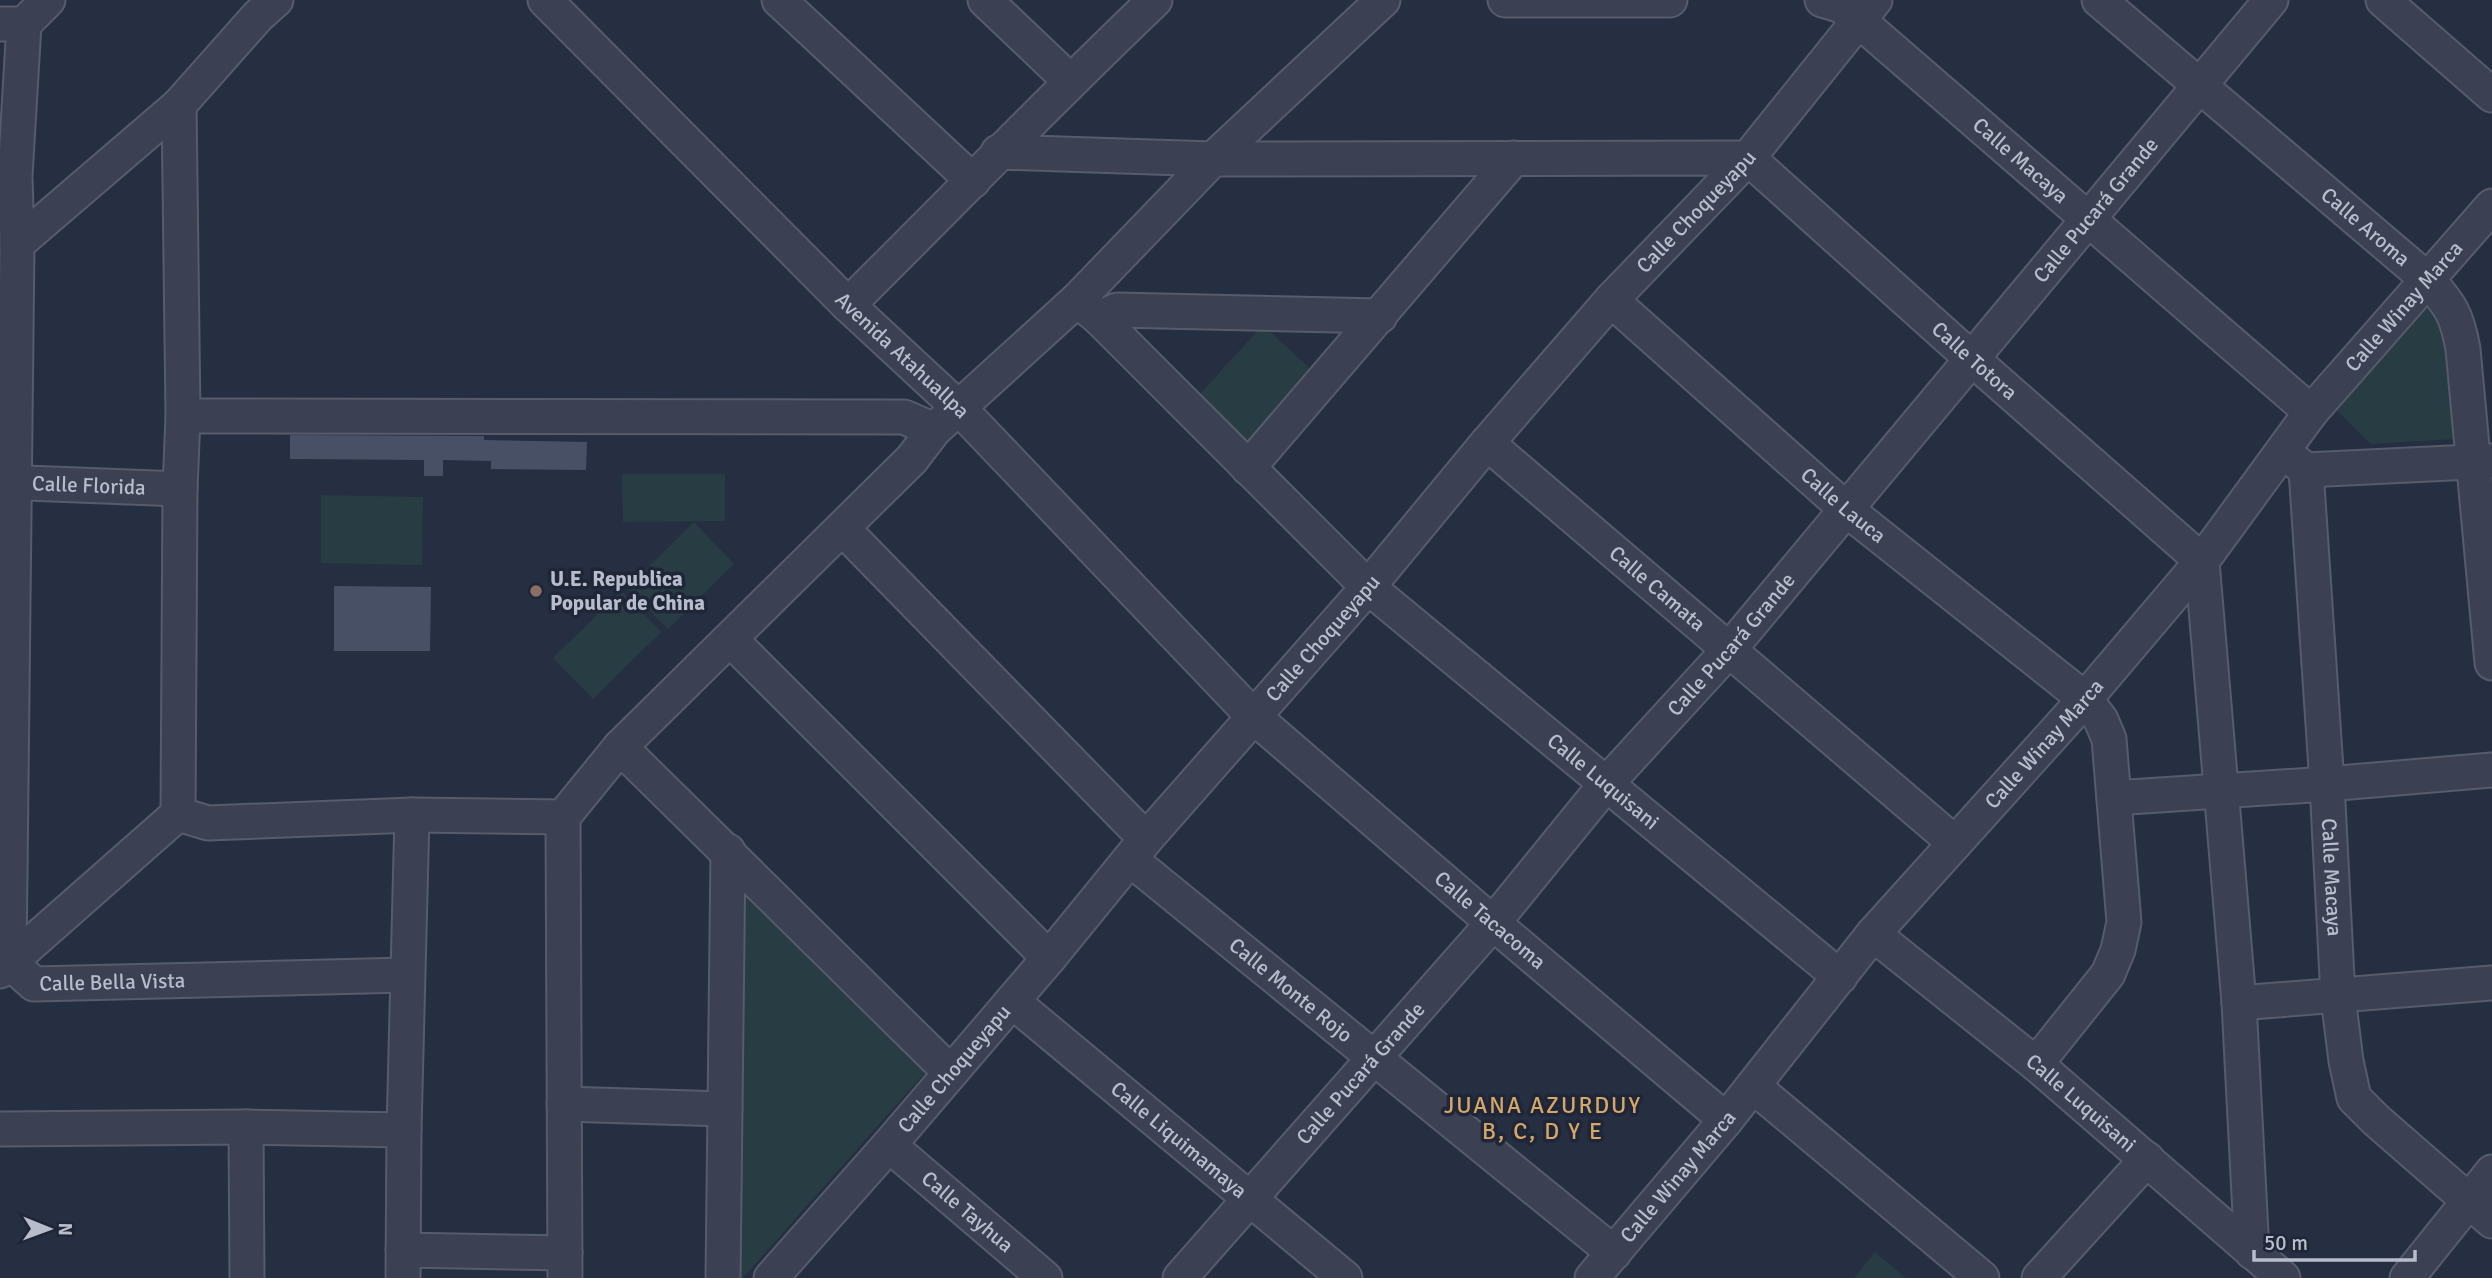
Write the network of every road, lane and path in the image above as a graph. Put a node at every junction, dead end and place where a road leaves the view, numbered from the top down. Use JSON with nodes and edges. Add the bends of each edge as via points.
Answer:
{"nodes":[{"id":1,"x":48,"y":0,"type":"edge"},
{"id":2,"x":545,"y":0,"type":"edge"},
{"id":3,"x":779,"y":0,"type":"edge"},
{"id":4,"x":985,"y":0,"type":"edge"},
{"id":5,"x":1154,"y":0,"type":"edge"},
{"id":6,"x":1383,"y":0,"type":"edge"},
{"id":7,"x":1506,"y":0,"type":"edge"},
{"id":8,"x":1543,"y":0,"type":"edge"},
{"id":9,"x":1667,"y":0,"type":"edge"},
{"id":10,"x":1822,"y":0,"type":"edge"},
{"id":11,"x":2099,"y":0,"type":"edge"},
{"id":12,"x":2271,"y":0,"type":"edge"},
{"id":13,"x":2383,"y":0,"type":"edge"},
{"id":14,"x":264,"y":5,"type":"edge"},
{"id":15,"x":1866,"y":10,"type":"edge"},
{"id":16,"x":576,"y":15,"type":"edge"},
{"id":17,"x":12,"y":24,"type":"edge"},
{"id":18,"x":1070,"y":80,"type":"junction"},
{"id":19,"x":2200,"y":86,"type":"junction"},
{"id":20,"x":2492,"y":95,"type":"edge"},
{"id":21,"x":179,"y":105,"type":"junction"},
{"id":22,"x":998,"y":152,"type":"junction"},
{"id":23,"x":1514,"y":158,"type":"junction"},
{"id":24,"x":1748,"y":158,"type":"junction"},
{"id":25,"x":1213,"y":159,"type":"junction"},
{"id":26,"x":8,"y":176,"type":"edge"},
{"id":27,"x":973,"y":181,"type":"junction"},
{"id":28,"x":2492,"y":206,"type":"edge"},
{"id":29,"x":2088,"y":218,"type":"junction"},
{"id":30,"x":18,"y":244,"type":"junction"},
{"id":31,"x":2428,"y":280,"type":"junction"},
{"id":32,"x":1611,"y":300,"type":"junction"},
{"id":33,"x":848,"y":304,"type":"junction"},
{"id":34,"x":1088,"y":309,"type":"junction"},
{"id":35,"x":1380,"y":316,"type":"junction"},
{"id":36,"x":8,"y":330,"type":"edge"},
{"id":37,"x":1971,"y":358,"type":"junction"},
{"id":38,"x":960,"y":408,"type":"junction"},
{"id":39,"x":2311,"y":412,"type":"junction"},
{"id":40,"x":183,"y":416,"type":"junction"},
{"id":41,"x":934,"y":429,"type":"junction"},
{"id":42,"x":1487,"y":443,"type":"junction"},
{"id":43,"x":2295,"y":461,"type":"junction"},
{"id":44,"x":2482,"y":462,"type":"edge"},
{"id":45,"x":1248,"y":468,"type":"junction"},
{"id":46,"x":8,"y":483,"type":"edge"},
{"id":47,"x":180,"y":489,"type":"junction"},
{"id":48,"x":1847,"y":510,"type":"junction"},
{"id":49,"x":843,"y":529,"type":"junction"},
{"id":50,"x":2202,"y":561,"type":"junction"},
{"id":51,"x":1368,"y":587,"type":"junction"},
{"id":52,"x":6,"y":639,"type":"edge"},
{"id":53,"x":731,"y":640,"type":"junction"},
{"id":54,"x":1728,"y":651,"type":"junction"},
{"id":55,"x":2492,"y":663,"type":"edge"},
{"id":56,"x":2085,"y":699,"type":"junction"},
{"id":57,"x":1254,"y":718,"type":"junction"},
{"id":58,"x":620,"y":747,"type":"junction"},
{"id":59,"x":5,"y":755,"type":"edge"},
{"id":60,"x":2492,"y":770,"type":"edge"},
{"id":61,"x":1606,"y":784,"type":"junction"},
{"id":62,"x":2327,"y":784,"type":"junction"},
{"id":63,"x":2220,"y":791,"type":"junction"},
{"id":64,"x":2115,"y":798,"type":"junction"},
{"id":65,"x":178,"y":814,"type":"junction"},
{"id":66,"x":412,"y":815,"type":"junction"},
{"id":67,"x":563,"y":817,"type":"junction"},
{"id":68,"x":1955,"y":843,"type":"junction"},
{"id":69,"x":1139,"y":849,"type":"junction"},
{"id":70,"x":728,"y":851,"type":"junction"},
{"id":71,"x":1493,"y":923,"type":"junction"},
{"id":72,"x":1873,"y":934,"type":"junction"},
{"id":73,"x":1049,"y":958,"type":"junction"},
{"id":74,"x":4,"y":966,"type":"edge"},
{"id":75,"x":407,"y":975,"type":"junction"},
{"id":76,"x":1840,"y":977,"type":"junction"},
{"id":77,"x":2492,"y":983,"type":"edge"},
{"id":78,"x":2338,"y":997,"type":"junction"},
{"id":79,"x":1012,"y":1001,"type":"junction"},
{"id":80,"x":2239,"y":1003,"type":"junction"},
{"id":81,"x":1373,"y":1056,"type":"junction"},
{"id":82,"x":2036,"y":1064,"type":"junction"},
{"id":83,"x":950,"y":1072,"type":"junction"},
{"id":84,"x":1753,"y":1086,"type":"junction"},
{"id":85,"x":564,"y":1104,"type":"junction"},
{"id":86,"x":725,"y":1109,"type":"junction"},
{"id":87,"x":1726,"y":1119,"type":"junction"},
{"id":88,"x":246,"y":1127,"type":"junction"},
{"id":89,"x":0,"y":1129,"type":"edge"},
{"id":90,"x":404,"y":1130,"type":"junction"},
{"id":91,"x":889,"y":1145,"type":"junction"},
{"id":92,"x":2147,"y":1159,"type":"junction"},
{"id":93,"x":2492,"y":1172,"type":"edge"},
{"id":94,"x":1248,"y":1199,"type":"junction"},
{"id":95,"x":2480,"y":1210,"type":"edge"},
{"id":96,"x":2252,"y":1252,"type":"junction"},
{"id":97,"x":1614,"y":1253,"type":"junction"},
{"id":98,"x":403,"y":1264,"type":"edge"},
{"id":99,"x":565,"y":1265,"type":"edge"},
{"id":100,"x":247,"y":1278,"type":"edge"},
{"id":101,"x":723,"y":1278,"type":"edge"},
{"id":102,"x":771,"y":1278,"type":"edge"},
{"id":103,"x":1045,"y":1278,"type":"edge"},
{"id":104,"x":1180,"y":1278,"type":"edge"},
{"id":105,"x":1345,"y":1278,"type":"edge"},
{"id":106,"x":1592,"y":1278,"type":"edge"},
{"id":107,"x":1982,"y":1278,"type":"edge"},
{"id":108,"x":2039,"y":1278,"type":"edge"},
{"id":109,"x":2283,"y":1278,"type":"edge"},
{"id":110,"x":2407,"y":1278,"type":"edge"}],
"edges":[{"from":1,"to":17,"type":"street"},
{"from":2,"to":16,"type":"street","name":"Avenida Atahuallpa"},
{"from":3,"to":27,"type":"street"},
{"from":4,"to":18,"type":"street"},
{"from":5,"to":18,"type":"street"},
{"from":6,"to":25,"type":"street"},
{"from":7,"to":8,"type":"street"},
{"from":8,"to":9,"type":"street"},
{"from":10,"to":15,"type":"street","name":"Calle Macaya"},
{"from":11,"to":19,"type":"street","name":"Calle Aroma"},
{"from":12,"to":19,"type":"street","name":"Calle Pucará Grande"},
{"from":13,"to":20,"type":"street"},
{"from":14,"to":21,"type":"street"},
{"from":15,"to":24,"type":"street","name":"Calle Choqueyapu"},
{"from":15,"to":29,"type":"street","name":"Calle Macaya"},
{"from":16,"to":33,"type":"street","name":"Avenida Atahuallpa"},
{"from":17,"to":26,"type":"street"},
{"from":18,"to":22,"type":"street"},
{"from":19,"to":29,"type":"street","name":"Calle Pucará Grande"},
{"from":19,"to":31,"type":"street","name":"Calle Aroma"},
{"from":21,"to":30,"type":"street"},
{"from":21,"to":40,"type":"street"},
{"from":22,"to":25,"type":"street"},
{"from":22,"to":27,"type":"street"},
{"from":23,"to":24,"type":"street"},
{"from":23,"to":25,"type":"street"},
{"from":23,"to":35,"type":"street"},
{"from":24,"to":32,"type":"street","name":"Calle Choqueyapu"},
{"from":24,"to":37,"type":"street","name":"Calle Totora"},
{"from":25,"to":34,"type":"street"},
{"from":26,"to":30,"type":"street"},
{"from":27,"to":33,"type":"street"},
{"from":28,"to":31,"type":"street","name":"Calle Winay Marca"},
{"from":29,"to":37,"type":"street","name":"Calle Pucará Grande"},
{"from":29,"to":39,"type":"street","name":"Calle Macaya"},
{"from":30,"to":36,"type":"street"},
{"from":31,"to":39,"type":"street","name":"Calle Winay Marca"},
{"from":31,"to":44,"type":"street","name":"Calle Aroma","via":[[2458,324]]},
{"from":32,"to":42,"type":"street","name":"Calle Choqueyapu"},
{"from":32,"to":48,"type":"street","name":"Calle Lauca"},
{"from":33,"to":38,"type":"street","name":"Avenida Atahuallpa"},
{"from":34,"to":35,"type":"street"},
{"from":34,"to":38,"type":"street"},
{"from":34,"to":45,"type":"street","name":"Calle Luquisani"},
{"from":35,"to":45,"type":"street"},
{"from":36,"to":46,"type":"street"},
{"from":37,"to":48,"type":"street","name":"Calle Pucará Grande"},
{"from":37,"to":50,"type":"street","name":"Calle Totora"},
{"from":38,"to":41,"type":"street"},
{"from":38,"to":57,"type":"street","name":"Avenida Atahuallpa"},
{"from":39,"to":43,"type":"street","name":"Calle Winay Marca"},
{"from":40,"to":41,"type":"street","via":[[904,417]]},
{"from":40,"to":47,"type":"street"},
{"from":41,"to":49,"type":"street","via":[[912,459]]},
{"from":42,"to":51,"type":"street","name":"Calle Choqueyapu"},
{"from":42,"to":54,"type":"street","name":"Calle Camata"},
{"from":43,"to":44,"type":"street"},
{"from":43,"to":50,"type":"street","name":"Calle Winay Marca"},
{"from":43,"to":62,"type":"street","name":"Calle Macaya"},
{"from":44,"to":55,"type":"street","name":"Calle Aroma"},
{"from":45,"to":51,"type":"street","name":"Calle Luquisani"},
{"from":46,"to":47,"type":"street","name":"Calle Florida"},
{"from":46,"to":52,"type":"street"},
{"from":47,"to":65,"type":"street"},
{"from":48,"to":54,"type":"street","name":"Calle Pucará Grande"},
{"from":48,"to":56,"type":"street","name":"Calle Lauca"},
{"from":49,"to":53,"type":"street"},
{"from":49,"to":69,"type":"street","name":"Calle Monte Rojo"},
{"from":50,"to":56,"type":"street","name":"Calle Winay Marca"},
{"from":50,"to":63,"type":"street"},
{"from":51,"to":57,"type":"street","name":"Calle Choqueyapu"},
{"from":51,"to":61,"type":"street","name":"Calle Luquisani"},
{"from":52,"to":59,"type":"street"},
{"from":53,"to":58,"type":"street"},
{"from":53,"to":73,"type":"street"},
{"from":54,"to":61,"type":"street","name":"Calle Pucará Grande"},
{"from":54,"to":68,"type":"street","name":"Calle Camata"},
{"from":56,"to":64,"type":"street","name":"Calle Lauca","via":[[2109,739]]},
{"from":56,"to":68,"type":"street","name":"Calle Winay Marca"},
{"from":57,"to":69,"type":"street","name":"Calle Choqueyapu"},
{"from":57,"to":71,"type":"street","name":"Calle Tacacoma"},
{"from":58,"to":67,"type":"street"},
{"from":58,"to":70,"type":"street"},
{"from":59,"to":74,"type":"street"},
{"from":60,"to":62,"type":"street"},
{"from":61,"to":71,"type":"street","name":"Calle Pucará Grande"},
{"from":61,"to":76,"type":"street","name":"Calle Luquisani"},
{"from":62,"to":63,"type":"street"},
{"from":62,"to":78,"type":"street","name":"Calle Macaya"},
{"from":63,"to":64,"type":"street"},
{"from":63,"to":80,"type":"street"},
{"from":64,"to":82,"type":"street","name":"Calle Lauca","via":[[2124,922],[2118,950],[2108,974]]},
{"from":65,"to":66,"type":"street","via":[[208,823]]},
{"from":65,"to":74,"type":"street"},
{"from":66,"to":67,"type":"street"},
{"from":66,"to":75,"type":"street"},
{"from":67,"to":85,"type":"street"},
{"from":68,"to":72,"type":"street","name":"Calle Winay Marca"},
{"from":69,"to":73,"type":"street","name":"Calle Choqueyapu"},
{"from":69,"to":81,"type":"street","name":"Calle Monte Rojo"},
{"from":70,"to":83,"type":"street"},
{"from":70,"to":86,"type":"street"},
{"from":71,"to":81,"type":"street","name":"Calle Pucará Grande"},
{"from":71,"to":87,"type":"street","name":"Calle Tacacoma"},
{"from":72,"to":76,"type":"street","name":"Calle Winay Marca"},
{"from":72,"to":82,"type":"street","name":"Calle Luquisani"},
{"from":73,"to":79,"type":"street","name":"Calle Choqueyapu"},
{"from":74,"to":75,"type":"street","name":"Calle Bella Vista","via":[[34,984]]},
{"from":75,"to":90,"type":"street"},
{"from":76,"to":84,"type":"street","name":"Calle Winay Marca"},
{"from":77,"to":78,"type":"street"},
{"from":78,"to":80,"type":"street"},
{"from":78,"to":95,"type":"street","name":"Calle Macaya","via":[[2354,1098]]},
{"from":79,"to":83,"type":"street","name":"Calle Choqueyapu"},
{"from":79,"to":94,"type":"street","name":"Calle Liquimamaya"},
{"from":80,"to":96,"type":"street"},
{"from":81,"to":94,"type":"street","name":"Calle Pucará Grande"},
{"from":81,"to":97,"type":"street","name":"Calle Monte Rojo"},
{"from":82,"to":92,"type":"street","name":"Calle Luquisani"},
{"from":83,"to":91,"type":"street","name":"Calle Choqueyapu"},
{"from":84,"to":87,"type":"street","name":"Calle Winay Marca"},
{"from":84,"to":107,"type":"street"},
{"from":85,"to":86,"type":"street"},
{"from":85,"to":99,"type":"street"},
{"from":86,"to":101,"type":"street"},
{"from":87,"to":97,"type":"street","name":"Calle Winay Marca"},
{"from":88,"to":89,"type":"street"},
{"from":88,"to":90,"type":"street"},
{"from":88,"to":100,"type":"street"},
{"from":90,"to":98,"type":"street"},
{"from":91,"to":102,"type":"street","name":"Calle Choqueyapu"},
{"from":91,"to":103,"type":"street","name":"Calle Tayhua"},
{"from":92,"to":96,"type":"street","name":"Calle Luquisani"},
{"from":92,"to":108,"type":"street"},
{"from":93,"to":95,"type":"street"},
{"from":94,"to":104,"type":"street","name":"Calle Pucará Grande"},
{"from":94,"to":105,"type":"street","name":"Calle Liquimamaya"},
{"from":95,"to":110,"type":"street"},
{"from":96,"to":109,"type":"street","name":"Calle Luquisani"},
{"from":97,"to":106,"type":"street","name":"Calle Winay Marca"},
{"from":98,"to":99,"type":"street"}]}
